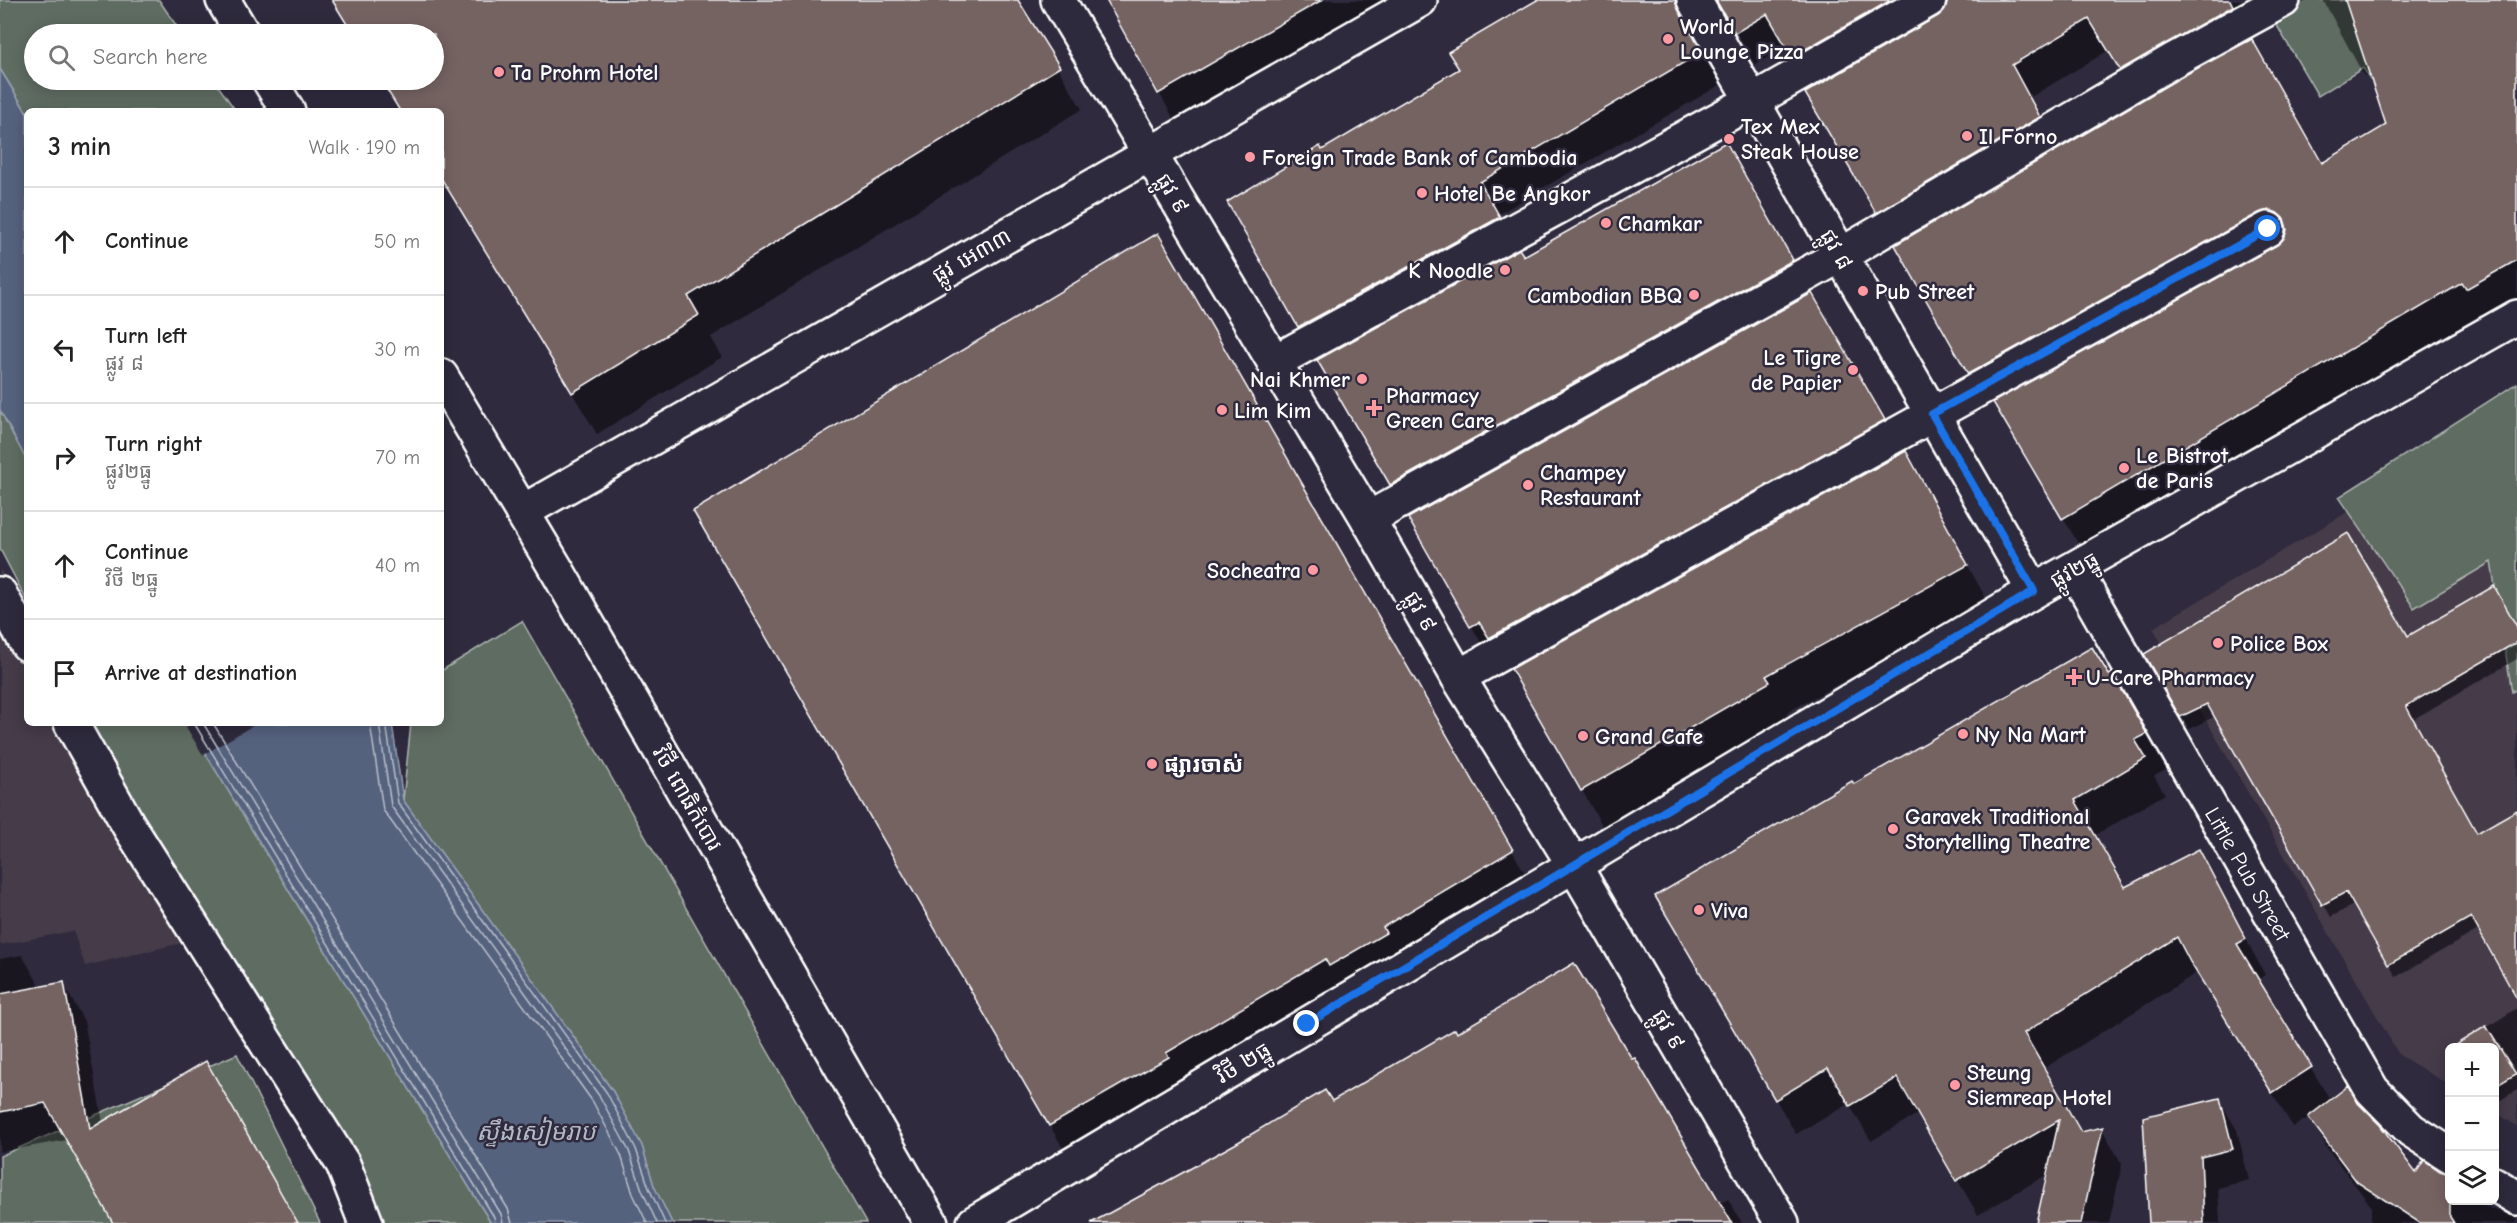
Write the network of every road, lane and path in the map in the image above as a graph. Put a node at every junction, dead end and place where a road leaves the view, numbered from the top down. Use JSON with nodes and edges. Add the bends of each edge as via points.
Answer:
{"nodes":[{"id":1,"x":223,"y":0,"type":"edge"},
{"id":2,"x":1058,"y":0,"type":"edge"},
{"id":3,"x":1420,"y":0,"type":"edge"},
{"id":4,"x":1694,"y":0,"type":"edge"},
{"id":5,"x":1929,"y":0,"type":"edge"},
{"id":6,"x":2283,"y":0,"type":"edge"},
{"id":7,"x":237,"y":24,"type":"edge"},
{"id":8,"x":275,"y":90,"type":"edge"},
{"id":9,"x":1752,"y":101,"type":"junction"},
{"id":10,"x":286,"y":108,"type":"edge"},
{"id":11,"x":1149,"y":153,"type":"junction"},
{"id":12,"x":2268,"y":229,"type":"dead end"},
{"id":13,"x":1840,"y":255,"type":"junction"},
{"id":14,"x":2517,"y":317,"type":"edge"},
{"id":15,"x":1274,"y":362,"type":"junction"},
{"id":16,"x":444,"y":381,"type":"edge"},
{"id":17,"x":1932,"y":414,"type":"junction"},
{"id":18,"x":522,"y":512,"type":"junction"},
{"id":19,"x":1368,"y":519,"type":"junction"},
{"id":20,"x":2074,"y":569,"type":"junction"},
{"id":21,"x":2034,"y":591,"type":"junction"},
{"id":22,"x":0,"y":594,"type":"edge"},
{"id":23,"x":24,"y":639,"type":"edge"},
{"id":24,"x":1458,"y":676,"type":"junction"},
{"id":25,"x":73,"y":726,"type":"edge"},
{"id":26,"x":1574,"y":865,"type":"junction"},
{"id":27,"x":2445,"y":1152,"type":"edge"},
{"id":28,"x":2499,"y":1187,"type":"edge"},
{"id":29,"x":2517,"y":1198,"type":"edge"},
{"id":30,"x":366,"y":1223,"type":"edge"},
{"id":31,"x":931,"y":1223,"type":"edge"},
{"id":32,"x":974,"y":1223,"type":"edge"},
{"id":33,"x":1782,"y":1223,"type":"edge"}],
"edges":[{"from":1,"to":7,"type":"street"},
{"from":2,"to":11,"type":"street","name":"ផ្លូវ ៩"},
{"from":3,"to":11,"type":"street","name":"ផ្លូវ អេ៣៣"},
{"from":4,"to":9,"type":"street","name":"ផ្លូវ ៨"},
{"from":5,"to":9,"type":"street"},
{"from":6,"to":13,"type":"street"},
{"from":8,"to":10,"type":"street"},
{"from":9,"to":13,"type":"street","name":"ផ្លូវ ៨"},
{"from":9,"to":15,"type":"street"},
{"from":11,"to":15,"type":"street","name":"ផ្លូវ ៩"},
{"from":11,"to":18,"type":"street","name":"ផ្លូវ អេ៣៣"},
{"from":12,"to":17,"type":"street"},
{"from":13,"to":17,"type":"street","name":"ផ្លូវ ៨"},
{"from":13,"to":19,"type":"street"},
{"from":14,"to":20,"type":"street","name":"ផ្លូវ២ធ្នូ"},
{"from":15,"to":19,"type":"street","name":"ផ្លូវ ៩"},
{"from":16,"to":18,"type":"street","name":"វិថី ពោធិកំបោរ"},
{"from":17,"to":21,"type":"street","name":"ផ្លូវ ៨"},
{"from":17,"to":24,"type":"street"},
{"from":18,"to":31,"type":"street","name":"វិថី ពោធិកំបោរ"},
{"from":19,"to":24,"type":"street","name":"ផ្លូវ ៩"},
{"from":20,"to":21,"type":"street","name":"ផ្លូវ២ធ្នូ"},
{"from":20,"to":27,"type":"street","name":"Little Pub Street","via":[[2372,1090],[2411,1130]]},
{"from":21,"to":26,"type":"street","name":"ផ្លូវ២ធ្នូ"},
{"from":22,"to":23,"type":"street"},
{"from":24,"to":26,"type":"street","name":"ផ្លូវ ៩"},
{"from":25,"to":30,"type":"street","via":[[129,826],[343,1164]]},
{"from":26,"to":32,"type":"street","name":"វិថី ២ធ្នូ"},
{"from":26,"to":33,"type":"street","name":"ផ្លូវ ៩"},
{"from":28,"to":29,"type":"street"}]}
